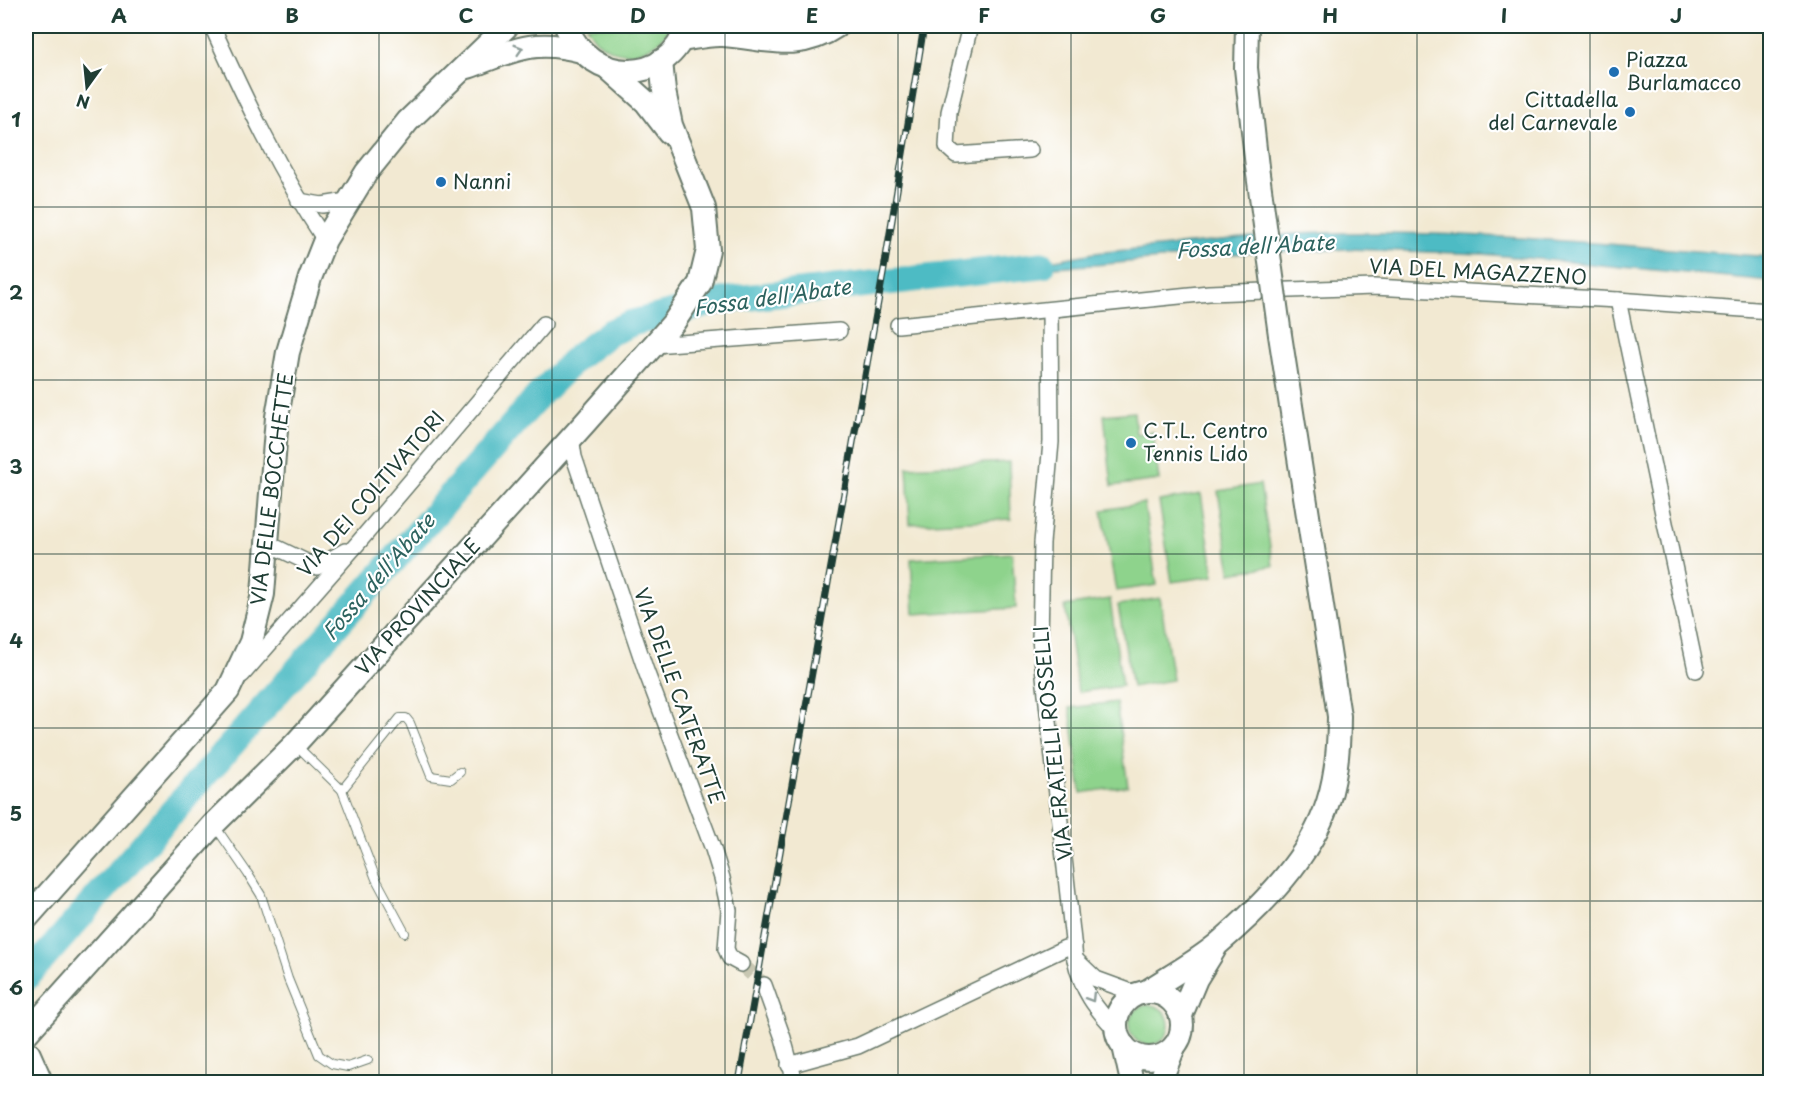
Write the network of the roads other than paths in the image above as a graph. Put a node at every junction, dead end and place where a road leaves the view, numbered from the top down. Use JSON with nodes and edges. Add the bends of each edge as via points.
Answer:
{"nodes":[{"id":1,"x":212,"y":26,"type":"edge"},
{"id":2,"x":507,"y":26,"type":"edge"},
{"id":3,"x":566,"y":26,"type":"edge"},
{"id":4,"x":730,"y":26,"type":"edge"},
{"id":5,"x":837,"y":26,"type":"edge"},
{"id":6,"x":970,"y":26,"type":"edge"},
{"id":7,"x":1247,"y":26,"type":"edge"},
{"id":8,"x":684,"y":33,"type":"edge"},
{"id":9,"x":758,"y":39,"type":"junction"},
{"id":10,"x":581,"y":51,"type":"junction"},
{"id":11,"x":661,"y":61,"type":"junction"},
{"id":12,"x":608,"y":68,"type":"junction"},
{"id":13,"x":464,"y":69,"type":"junction"},
{"id":14,"x":675,"y":139,"type":"junction"},
{"id":15,"x":1030,"y":150,"type":"dead end"},
{"id":16,"x":299,"y":201,"type":"junction"},
{"id":17,"x":347,"y":201,"type":"junction"},
{"id":18,"x":325,"y":240,"type":"junction"},
{"id":19,"x":1618,"y":300,"type":"junction"},
{"id":20,"x":1050,"y":310,"type":"junction"},
{"id":21,"x":1770,"y":312,"type":"edge"},
{"id":22,"x":544,"y":324,"type":"dead end"},
{"id":23,"x":898,"y":325,"type":"dead end"},
{"id":24,"x":839,"y":331,"type":"dead end"},
{"id":25,"x":654,"y":345,"type":"junction"},
{"id":26,"x":572,"y":436,"type":"junction"},
{"id":27,"x":267,"y":543,"type":"junction"},
{"id":28,"x":358,"y":543,"type":"junction"},
{"id":29,"x":1696,"y":670,"type":"dead end"},
{"id":30,"x":228,"y":691,"type":"junction"},
{"id":31,"x":295,"y":744,"type":"junction"},
{"id":32,"x":460,"y":772,"type":"dead end"},
{"id":33,"x":342,"y":790,"type":"junction"},
{"id":34,"x":214,"y":824,"type":"junction"},
{"id":35,"x":26,"y":919,"type":"edge"},
{"id":36,"x":405,"y":933,"type":"dead end"},
{"id":37,"x":1218,"y":944,"type":"junction"},
{"id":38,"x":1075,"y":953,"type":"junction"},
{"id":39,"x":741,"y":964,"type":"tunnel mouth"},
{"id":40,"x":764,"y":986,"type":"tunnel mouth"},
{"id":41,"x":1142,"y":993,"type":"junction"},
{"id":42,"x":1182,"y":1015,"type":"junction"},
{"id":43,"x":26,"y":1035,"type":"edge"},
{"id":44,"x":1120,"y":1039,"type":"junction"},
{"id":45,"x":1174,"y":1047,"type":"junction"},
{"id":46,"x":26,"y":1055,"type":"edge"},
{"id":47,"x":368,"y":1060,"type":"dead end"},
{"id":48,"x":789,"y":1065,"type":"junction"},
{"id":49,"x":38,"y":1082,"type":"edge"},
{"id":50,"x":795,"y":1083,"type":"edge"},
{"id":51,"x":1131,"y":1083,"type":"edge"},
{"id":52,"x":1160,"y":1083,"type":"edge"}],
"edges":[{"from":1,"to":16,"type":"street"},
{"from":2,"to":13,"type":"main road","name":"VIA DELLE BOCCHETTE"},
{"from":3,"to":10,"type":"main road"},
{"from":4,"to":9,"type":"main road"},
{"from":5,"to":9,"type":"main road","via":[[799,42]]},
{"from":6,"to":15,"type":"street","via":[[949,112],[947,147],[956,155]]},
{"from":7,"to":37,"type":"main road","bridge":true,"via":[[1246,68],[1257,167],[1339,716],[1339,743],[1320,824],[1275,890]]},
{"from":8,"to":9,"type":"main road"},
{"from":8,"to":11,"type":"main road"},
{"from":10,"to":12,"type":"main road","name":"VIA PROVINCIALE"},
{"from":13,"to":10,"type":"main road","name":"VIA DELLE BOCCHETTE","one_way":true,"via":[[525,46],[561,46]]},
{"from":11,"to":12,"type":"main road","via":[[644,69]]},
{"from":11,"to":14,"type":"main road","name":"VIA PROVINCIALE"},
{"from":12,"to":14,"type":"main road","name":"VIA PROVINCIALE","via":[[646,102]]},
{"from":13,"to":17,"type":"main road","name":"VIA DELLE BOCCHETTE","via":[[408,121]]},
{"from":14,"to":25,"type":"main road","name":"VIA PROVINCIALE","via":[[704,208],[708,250],[700,283]]},
{"from":16,"to":17,"type":"street","via":[[322,205]]},
{"from":16,"to":18,"type":"street"},
{"from":17,"to":18,"type":"main road","name":"VIA DELLE BOCCHETTE"},
{"from":18,"to":27,"type":"main road","name":"VIA DELLE BOCCHETTE","via":[[288,352],[276,417]]},
{"from":19,"to":20,"type":"street","name":"VIA DEL MAGAZZENO","via":[[1374,286],[1209,293]]},
{"from":19,"to":21,"type":"street","name":"VIA DEL MAGAZZENO"},
{"from":19,"to":29,"type":"street"},
{"from":20,"to":23,"type":"street","name":"VIA DEL MAGAZZENO"},
{"from":20,"to":38,"type":"street","name":"VIA FRATELLI ROSSELLI","via":[[1051,442],[1042,543],[1040,639]]},
{"from":22,"to":28,"type":"street","name":"VIA DEI COLTIVATORI"},
{"from":24,"to":25,"type":"street"},
{"from":25,"to":26,"type":"main road","name":"VIA PROVINCIALE"},
{"from":26,"to":31,"type":"main road","name":"VIA PROVINCIALE"},
{"from":26,"to":39,"type":"street","name":"VIA DELLE CATERATTE","via":[[574,457],[646,671],[722,878],[729,910],[726,949],[730,958]]},
{"from":27,"to":28,"type":"street","via":[[317,567]]},
{"from":27,"to":30,"type":"main road","name":"VIA DELLE BOCCHETTE","via":[[263,594],[251,642]]},
{"from":28,"to":30,"type":"street","name":"VIA DEI COLTIVATORI"},
{"from":30,"to":35,"type":"main road","name":"VIA DELLE BOCCHETTE"},
{"from":31,"to":33,"type":"lane"},
{"from":31,"to":34,"type":"main road","name":"VIA PROVINCIALE"},
{"from":32,"to":33,"type":"lane","via":[[451,778],[431,776],[410,723],[400,718]]},
{"from":33,"to":36,"type":"lane","via":[[376,879]]},
{"from":34,"to":43,"type":"main road","name":"VIA PROVINCIALE"},
{"from":34,"to":47,"type":"lane","via":[[261,895],[288,979],[319,1055],[332,1064],[348,1067]]},
{"from":37,"to":41,"type":"main road"},
{"from":37,"to":42,"type":"main road","via":[[1196,979]]},
{"from":38,"to":41,"type":"street","via":[[1096,979]]},
{"from":38,"to":44,"type":"street","name":"VIA FRATELLI ROSSELLI","one_way":true,"via":[[1080,981]]},
{"from":38,"to":48,"type":"street","via":[[1065,948],[858,1046]]},
{"from":40,"to":48,"type":"street"},
{"from":41,"to":42,"type":"main road","via":[[1168,997]]},
{"from":41,"to":44,"type":"main road","via":[[1129,998],[1118,1013]]},
{"from":42,"to":45,"type":"main road","via":[[1183,1027]]},
{"from":44,"to":45,"type":"main road","via":[[1133,1054],[1143,1057],[1154,1058]]},
{"from":44,"to":51,"type":"main road"},
{"from":45,"to":52,"type":"main road"},
{"from":46,"to":49,"type":"highway"},
{"from":48,"to":50,"type":"street"}]}
